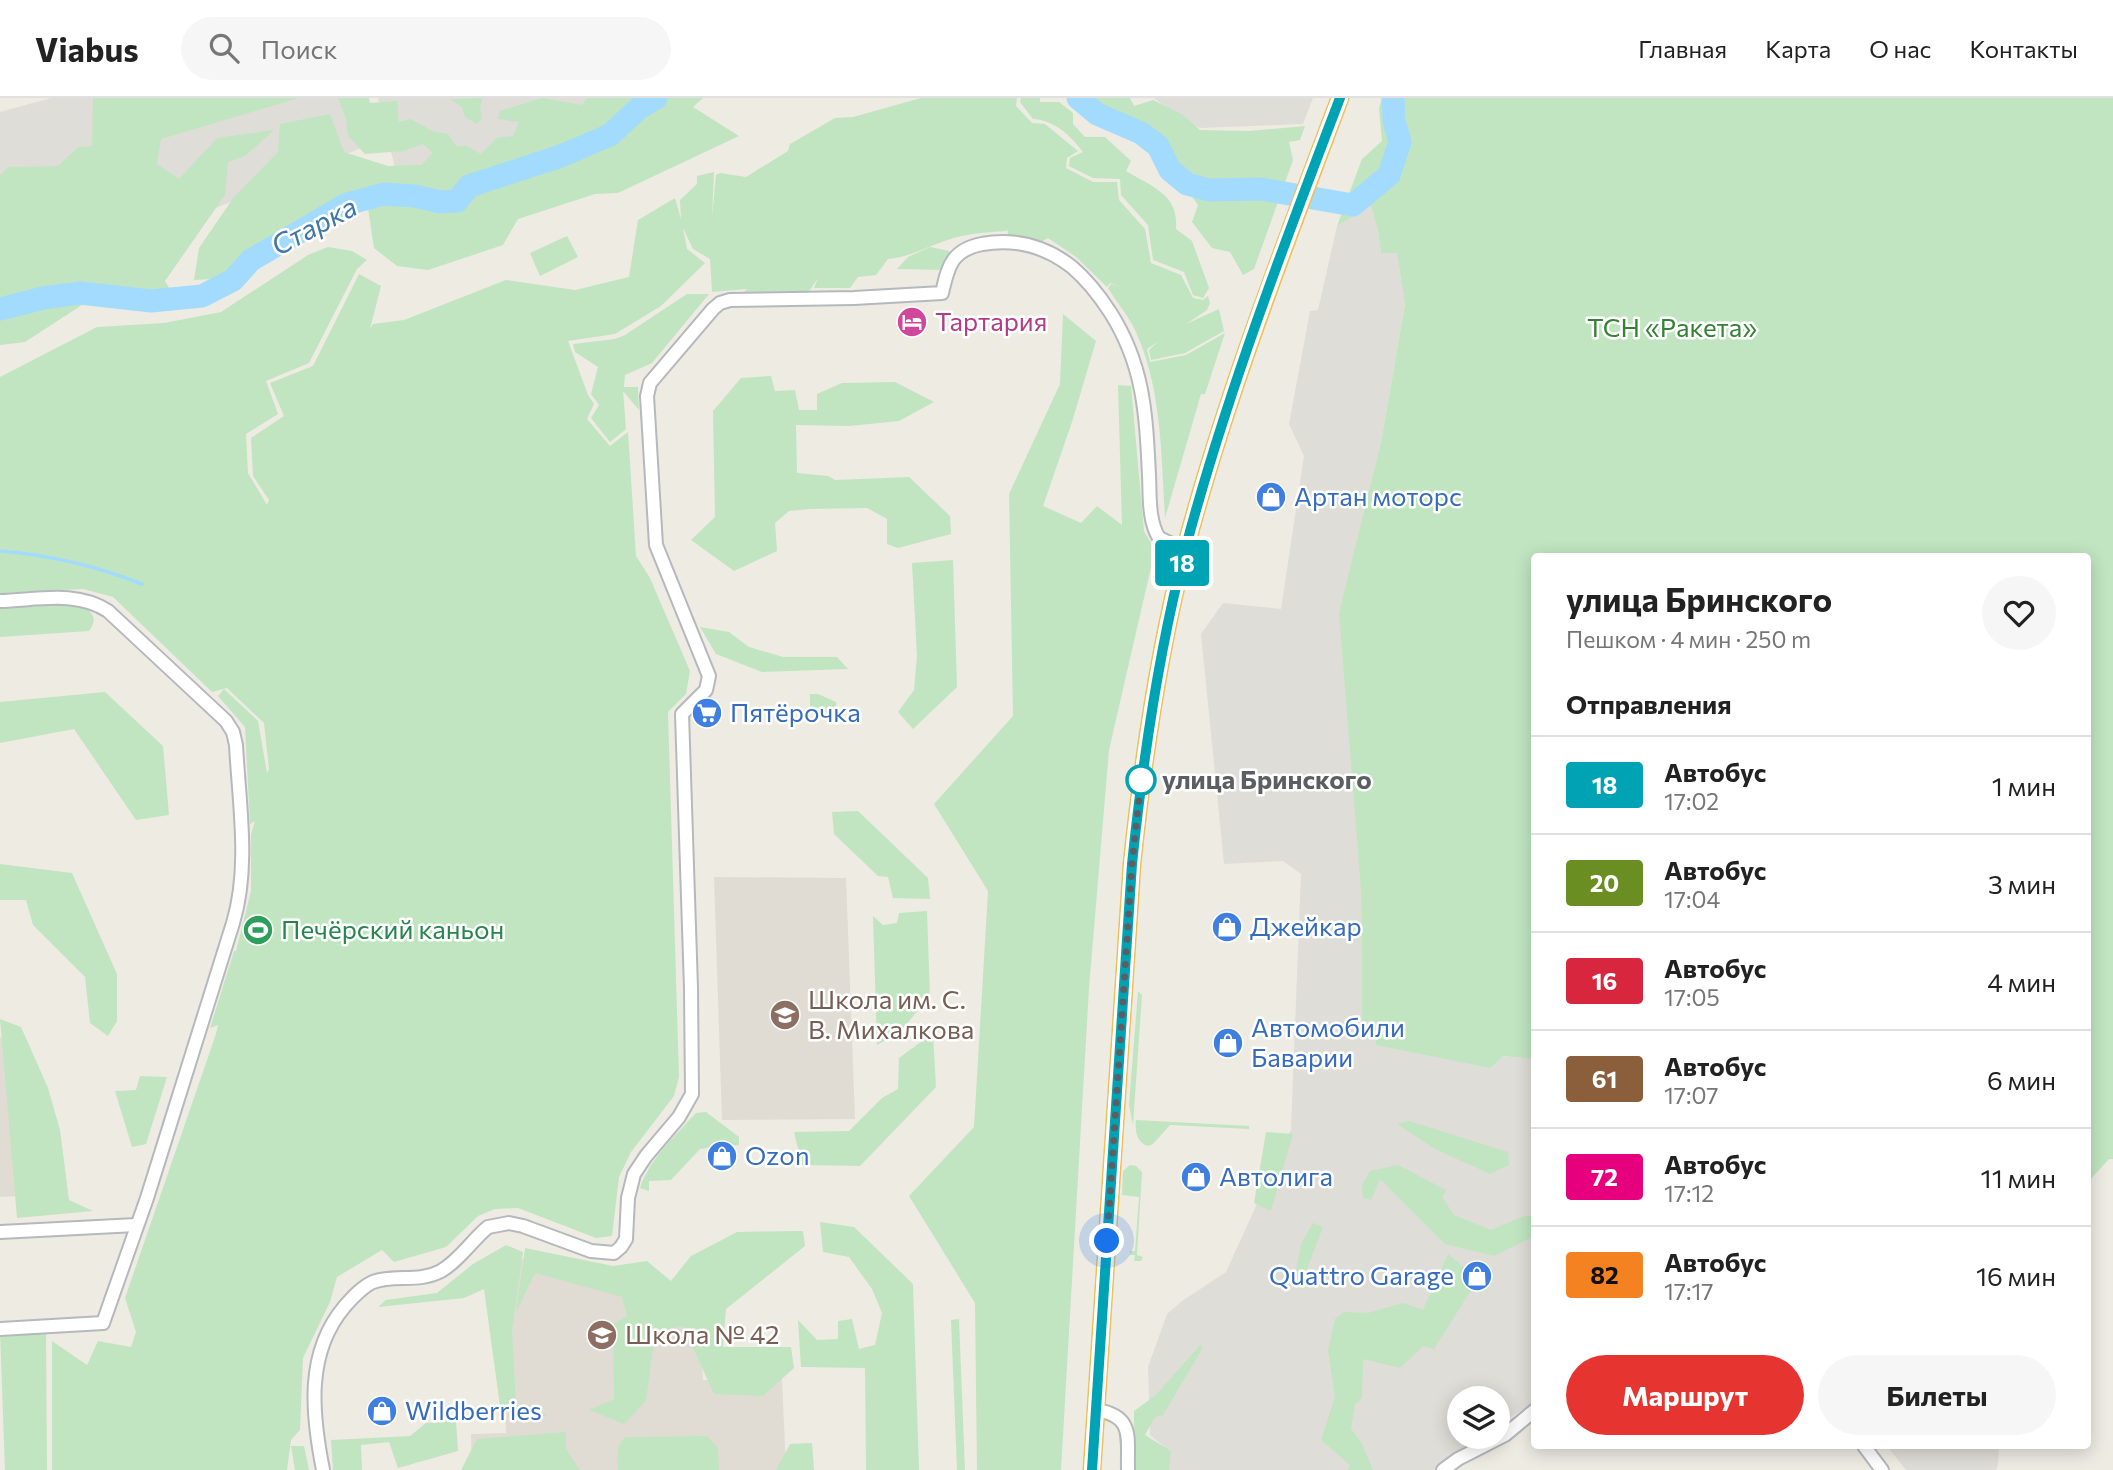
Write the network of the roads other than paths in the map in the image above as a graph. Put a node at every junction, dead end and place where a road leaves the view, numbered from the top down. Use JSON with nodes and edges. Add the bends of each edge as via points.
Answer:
{"nodes":[{"id":1,"x":1339,"y":98,"type":"edge"},
{"id":2,"x":1185,"y":550,"type":"junction"},
{"id":3,"x":0,"y":601,"type":"edge"},
{"id":4,"x":136,"y":1225,"type":"junction"},
{"id":5,"x":0,"y":1232,"type":"edge"},
{"id":6,"x":0,"y":1329,"type":"edge"},
{"id":7,"x":1096,"y":1410,"type":"junction"},
{"id":8,"x":1531,"y":1413,"type":"edge"},
{"id":9,"x":1866,"y":1449,"type":"edge"},
{"id":10,"x":323,"y":1470,"type":"edge"},
{"id":11,"x":1092,"y":1470,"type":"edge"},
{"id":12,"x":1128,"y":1470,"type":"edge"},
{"id":13,"x":1443,"y":1470,"type":"edge"},
{"id":14,"x":1882,"y":1470,"type":"edge"}],
"edges":[{"from":1,"to":2,"type":"main road","via":[[1224,416]]},
{"from":2,"to":7,"type":"main road","via":[[1140,783]]},
{"from":2,"to":10,"type":"street","via":[[1159,538],[1154,527],[1141,381],[1122,332],[1078,273],[1047,251],[1016,242],[970,248],[948,266],[942,293],[720,303],[647,388],[656,545],[709,676],[706,690],[682,714],[692,1094],[634,1174],[626,1239],[614,1252],[591,1251],[523,1226],[497,1224],[474,1238],[445,1269],[422,1278],[376,1281],[351,1299],[323,1342],[315,1370]]},
{"from":3,"to":4,"type":"street","via":[[85,599],[108,611],[226,721],[236,745],[242,868],[239,905]]},
{"from":4,"to":5,"type":"street"},
{"from":4,"to":6,"type":"street","via":[[103,1323]]},
{"from":7,"to":11,"type":"main road"},
{"from":7,"to":12,"type":"street","via":[[1121,1418]]},
{"from":8,"to":13,"type":"street","via":[[1505,1435]]},
{"from":9,"to":14,"type":"street"}]}
